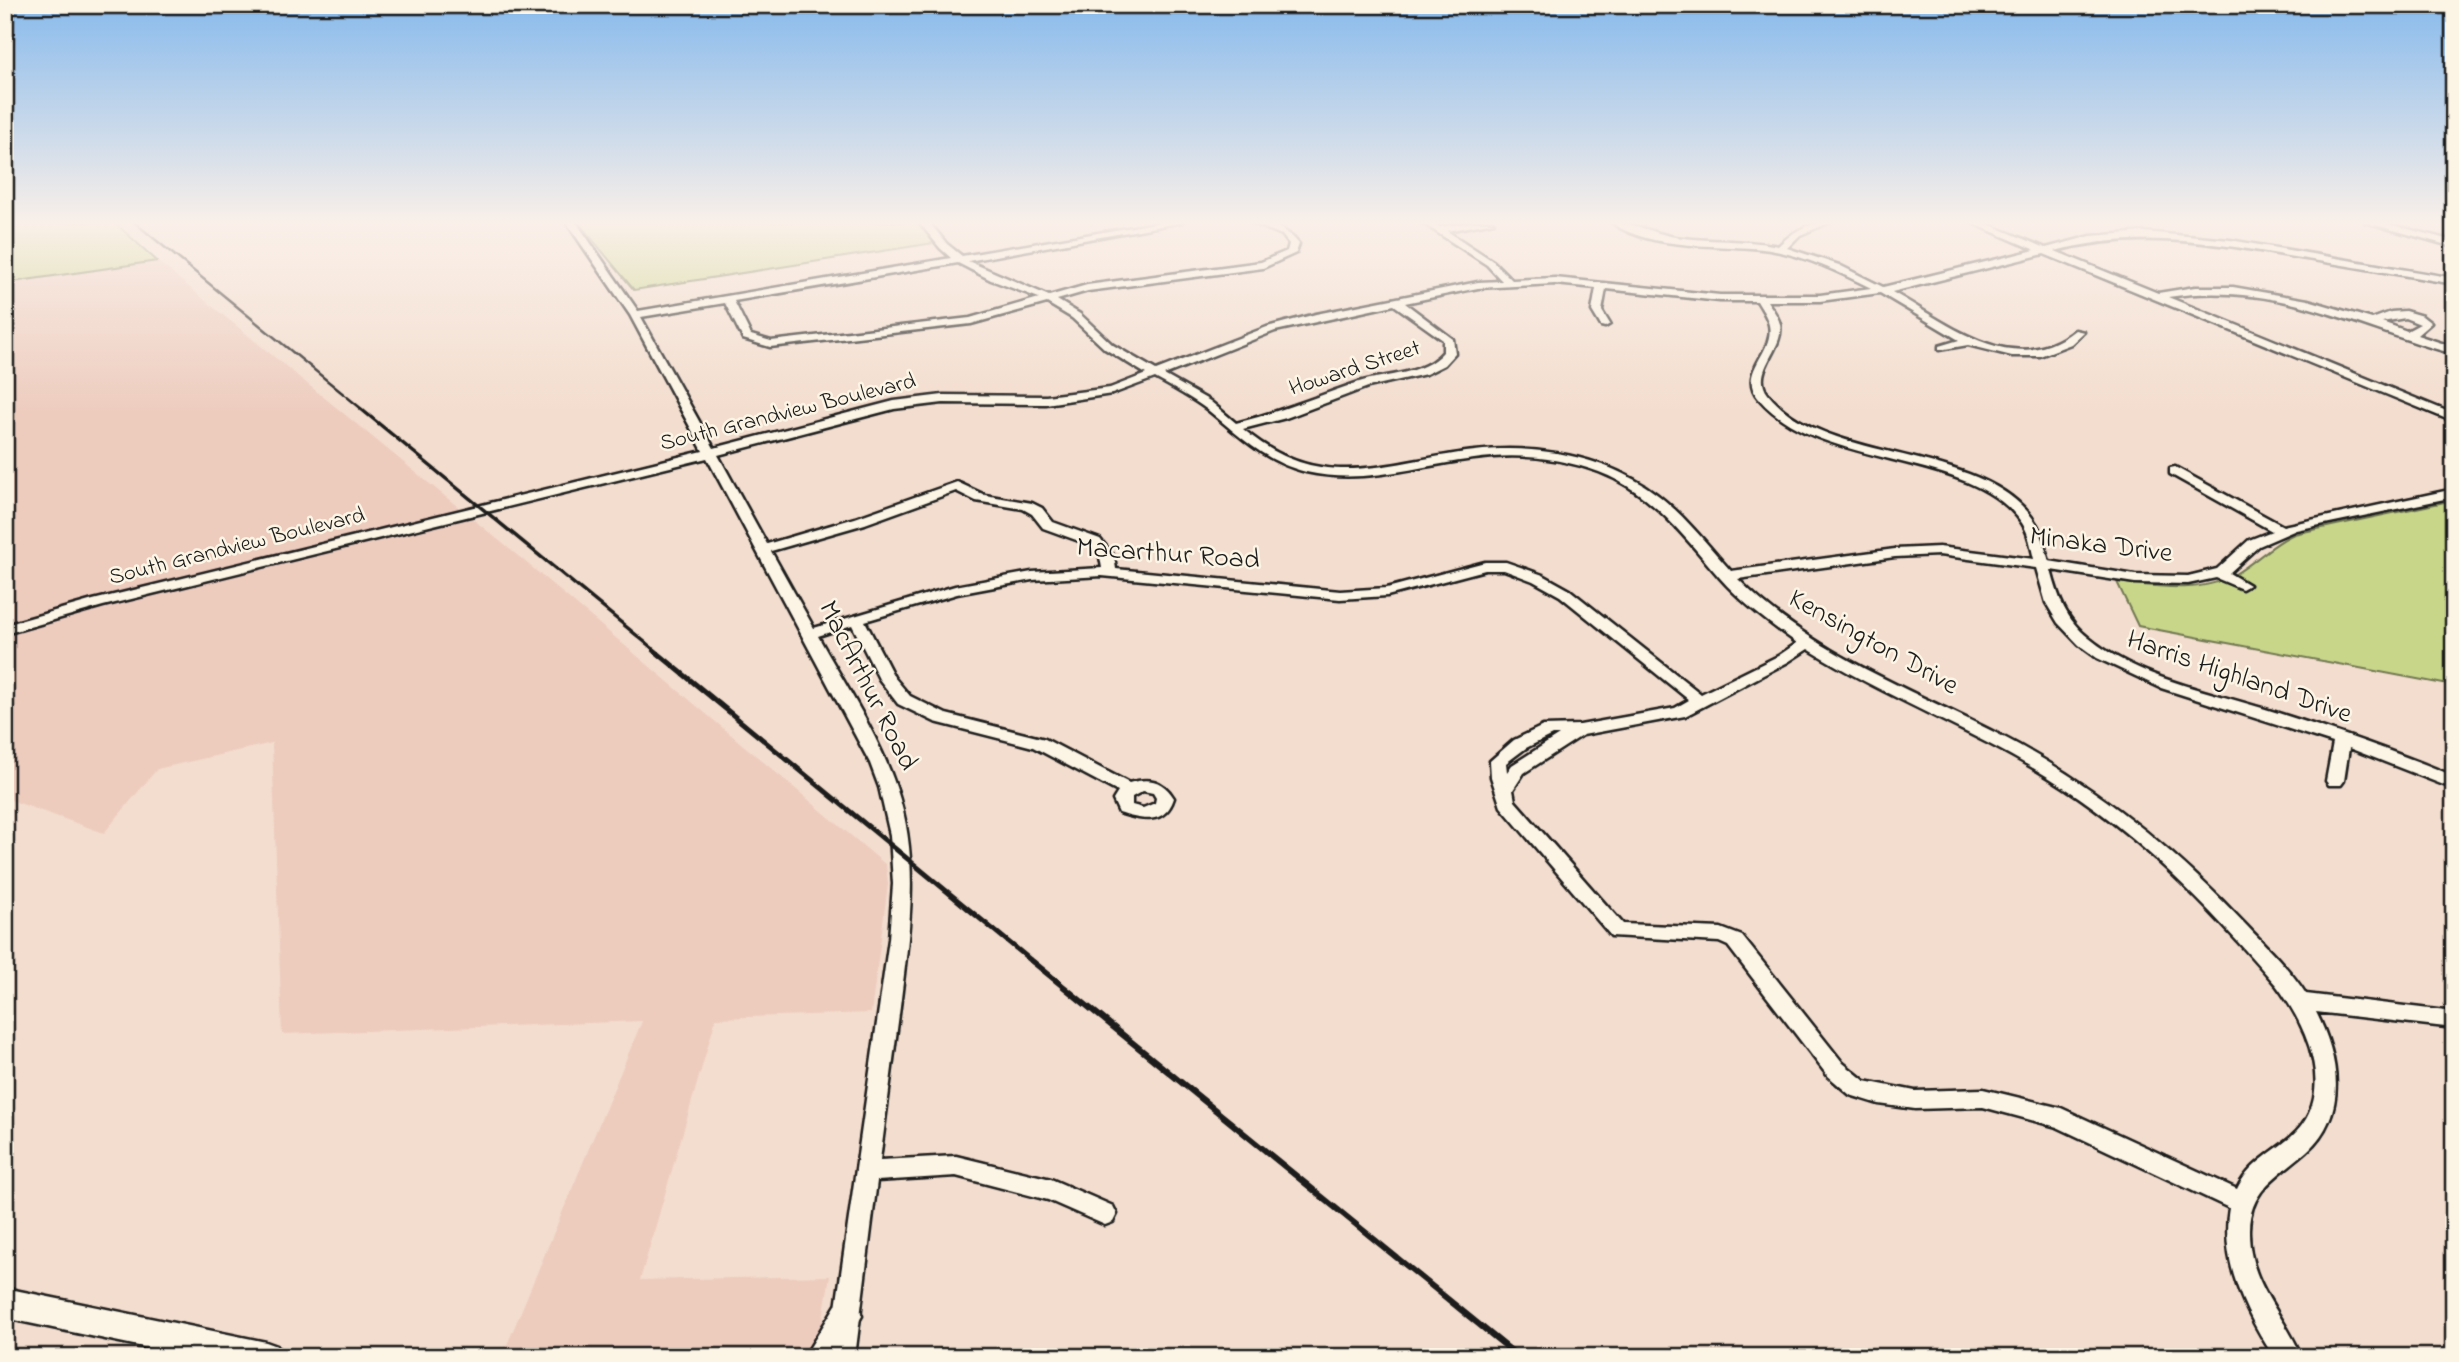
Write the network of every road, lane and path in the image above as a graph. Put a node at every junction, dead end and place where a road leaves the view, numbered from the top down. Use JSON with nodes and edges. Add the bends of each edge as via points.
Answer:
{"nodes":[{"id":1,"x":1602,"y":285,"type":"edge"},
{"id":2,"x":616,"y":286,"type":"edge"},
{"id":3,"x":808,"y":286,"type":"edge"},
{"id":4,"x":1013,"y":286,"type":"edge"},
{"id":5,"x":1104,"y":286,"type":"edge"},
{"id":6,"x":1482,"y":286,"type":"edge"},
{"id":7,"x":1607,"y":286,"type":"edge"},
{"id":8,"x":1870,"y":286,"type":"edge"},
{"id":9,"x":1902,"y":286,"type":"edge"},
{"id":10,"x":2132,"y":286,"type":"edge"},
{"id":11,"x":1880,"y":291,"type":"junction"},
{"id":12,"x":2158,"y":296,"type":"junction"},
{"id":13,"x":728,"y":299,"type":"junction"},
{"id":14,"x":1048,"y":299,"type":"junction"},
{"id":15,"x":1761,"y":300,"type":"junction"},
{"id":16,"x":1396,"y":301,"type":"junction"},
{"id":17,"x":635,"y":315,"type":"junction"},
{"id":18,"x":1605,"y":324,"type":"dead end"},
{"id":19,"x":2370,"y":324,"type":"junction"},
{"id":20,"x":2079,"y":331,"type":"dead end"},
{"id":21,"x":2406,"y":335,"type":"junction"},
{"id":22,"x":1968,"y":341,"type":"junction"},
{"id":23,"x":1943,"y":348,"type":"dead end"},
{"id":24,"x":2454,"y":351,"type":"edge"},
{"id":25,"x":1156,"y":374,"type":"junction"},
{"id":26,"x":2454,"y":418,"type":"edge"},
{"id":27,"x":1235,"y":428,"type":"junction"},
{"id":28,"x":711,"y":454,"type":"junction"},
{"id":29,"x":2175,"y":471,"type":"dead end"},
{"id":30,"x":2454,"y":493,"type":"edge"},
{"id":31,"x":2281,"y":530,"type":"junction"},
{"id":32,"x":763,"y":549,"type":"junction"},
{"id":33,"x":2042,"y":565,"type":"junction"},
{"id":34,"x":1110,"y":573,"type":"junction"},
{"id":35,"x":2217,"y":573,"type":"junction"},
{"id":36,"x":1726,"y":576,"type":"junction"},
{"id":37,"x":2242,"y":585,"type":"dead end"},
{"id":38,"x":856,"y":618,"type":"junction"},
{"id":39,"x":5,"y":629,"type":"edge"},
{"id":40,"x":810,"y":634,"type":"junction"},
{"id":41,"x":1808,"y":642,"type":"junction"},
{"id":42,"x":1700,"y":701,"type":"junction"},
{"id":43,"x":2342,"y":739,"type":"junction"},
{"id":44,"x":2335,"y":781,"type":"dead end"},
{"id":45,"x":2454,"y":783,"type":"edge"},
{"id":46,"x":1128,"y":790,"type":"dead end"},
{"id":47,"x":2300,"y":1002,"type":"junction"},
{"id":48,"x":2454,"y":1020,"type":"edge"},
{"id":49,"x":867,"y":1171,"type":"junction"},
{"id":50,"x":2243,"y":1203,"type":"junction"},
{"id":51,"x":1105,"y":1214,"type":"dead end"},
{"id":52,"x":5,"y":1303,"type":"edge"},
{"id":53,"x":847,"y":1316,"type":"junction"},
{"id":54,"x":266,"y":1357,"type":"edge"},
{"id":55,"x":819,"y":1357,"type":"edge"},
{"id":56,"x":842,"y":1357,"type":"edge"},
{"id":57,"x":2289,"y":1357,"type":"edge"}],
"edges":[{"from":1,"to":18,"type":"street","via":[[1597,311]]},
{"from":2,"to":17,"type":"street","name":"MacArthur Road"},
{"from":3,"to":13,"type":"street"},
{"from":4,"to":14,"type":"street","name":"Kensington Drive"},
{"from":5,"to":14,"type":"street"},
{"from":6,"to":16,"type":"street","name":"South Grandview Boulevard"},
{"from":7,"to":15,"type":"street","name":"South Grandview Boulevard"},
{"from":8,"to":11,"type":"street"},
{"from":9,"to":11,"type":"street","name":"South Grandview Boulevard"},
{"from":10,"to":12,"type":"street"},
{"from":11,"to":15,"type":"street","name":"South Grandview Boulevard"},
{"from":11,"to":22,"type":"street"},
{"from":12,"to":19,"type":"street","via":[[2206,290],[2249,292]]},
{"from":12,"to":26,"type":"street"},
{"from":13,"to":14,"type":"street","via":[[747,337],[782,344],[948,325]]},
{"from":13,"to":17,"type":"street"},
{"from":14,"to":25,"type":"street","name":"Kensington Drive","via":[[1074,314],[1109,347]]},
{"from":15,"to":33,"type":"street","name":"Harris Highland Drive","via":[[1773,320],[1775,335],[1756,373],[1757,385],[1770,404],[1822,434],[1940,468],[1988,489],[2014,507],[2029,525]]},
{"from":16,"to":25,"type":"street","name":"South Grandview Boulevard","via":[[1271,329]]},
{"from":16,"to":27,"type":"street","name":"Howard Street","via":[[1448,339],[1449,353],[1440,363]]},
{"from":17,"to":28,"type":"street","name":"MacArthur Road"},
{"from":19,"to":21,"type":"street"},
{"from":19,"to":21,"type":"street","via":[[2395,313],[2426,323]]},
{"from":20,"to":22,"type":"street","via":[[2059,349],[2043,353],[2005,351]]},
{"from":21,"to":24,"type":"street"},
{"from":22,"to":23,"type":"street"},
{"from":25,"to":27,"type":"street","name":"Kensington Drive","via":[[1200,399]]},
{"from":25,"to":28,"type":"street","name":"South Grandview Boulevard","via":[[1112,391],[1069,398],[943,398],[901,403]]},
{"from":27,"to":36,"type":"street","name":"Kensington Drive","via":[[1259,449],[1281,460],[1345,474],[1399,471],[1457,457],[1501,453],[1536,454],[1585,464],[1627,480],[1658,499]]},
{"from":28,"to":32,"type":"street","name":"MacArthur Road"},
{"from":28,"to":39,"type":"street","name":"South Grandview Boulevard"},
{"from":29,"to":31,"type":"street"},
{"from":30,"to":31,"type":"street","name":"Minaka Drive"},
{"from":31,"to":35,"type":"street","name":"Minaka Drive","via":[[2254,543]]},
{"from":32,"to":34,"type":"street","via":[[957,486],[981,498],[1027,506],[1048,525],[1095,542],[1107,556]]},
{"from":32,"to":40,"type":"street","name":"MacArthur Road"},
{"from":33,"to":35,"type":"street","name":"Minaka Drive","via":[[2155,581]]},
{"from":33,"to":36,"type":"street","name":"Minaka Drive","via":[[1963,553],[1913,552]]},
{"from":33,"to":43,"type":"street","name":"Harris Highland Drive","via":[[2057,613],[2103,655],[2155,680]]},
{"from":34,"to":38,"type":"street","name":"Macarthur Road","via":[[1032,576],[955,590]]},
{"from":34,"to":42,"type":"street","name":"Macarthur Road","via":[[1340,594],[1387,592],[1485,566],[1506,566],[1565,593]]},
{"from":35,"to":37,"type":"street"},
{"from":36,"to":41,"type":"street","name":"Kensington Drive","via":[[1757,607]]},
{"from":38,"to":40,"type":"street","name":"Macarthur Road"},
{"from":38,"to":46,"type":"street","via":[[887,679],[904,700],[941,718],[1039,743]]},
{"from":40,"to":49,"type":"street","name":"MacArthur Road","via":[[882,768],[903,855],[899,939]]},
{"from":41,"to":42,"type":"street"},
{"from":41,"to":47,"type":"street","name":"Kensington Drive","via":[[2015,750],[2105,806],[2189,877]]},
{"from":42,"to":50,"type":"street","via":[[1679,712],[1580,730],[1518,769],[1505,788],[1507,803],[1618,931],[1721,935],[1735,941],[1835,1069],[1858,1088],[1915,1100],[1983,1098],[2061,1118]]},
{"from":43,"to":44,"type":"street"},
{"from":43,"to":45,"type":"street","name":"Harris Highland Drive"},
{"from":47,"to":48,"type":"street"},
{"from":47,"to":50,"type":"street","name":"Kensington Drive","via":[[2315,1028],[2325,1062],[2325,1106],[2305,1138],[2250,1185]]},
{"from":49,"to":51,"type":"street","via":[[956,1166],[1051,1190]]},
{"from":49,"to":53,"type":"street","name":"MacArthur Road"},
{"from":50,"to":57,"type":"street","name":"Kensington Drive","via":[[2238,1234],[2248,1284]]},
{"from":52,"to":54,"type":"main road"},
{"from":53,"to":55,"type":"main road"},
{"from":53,"to":56,"type":"street","name":"MacArthur Road"}]}
